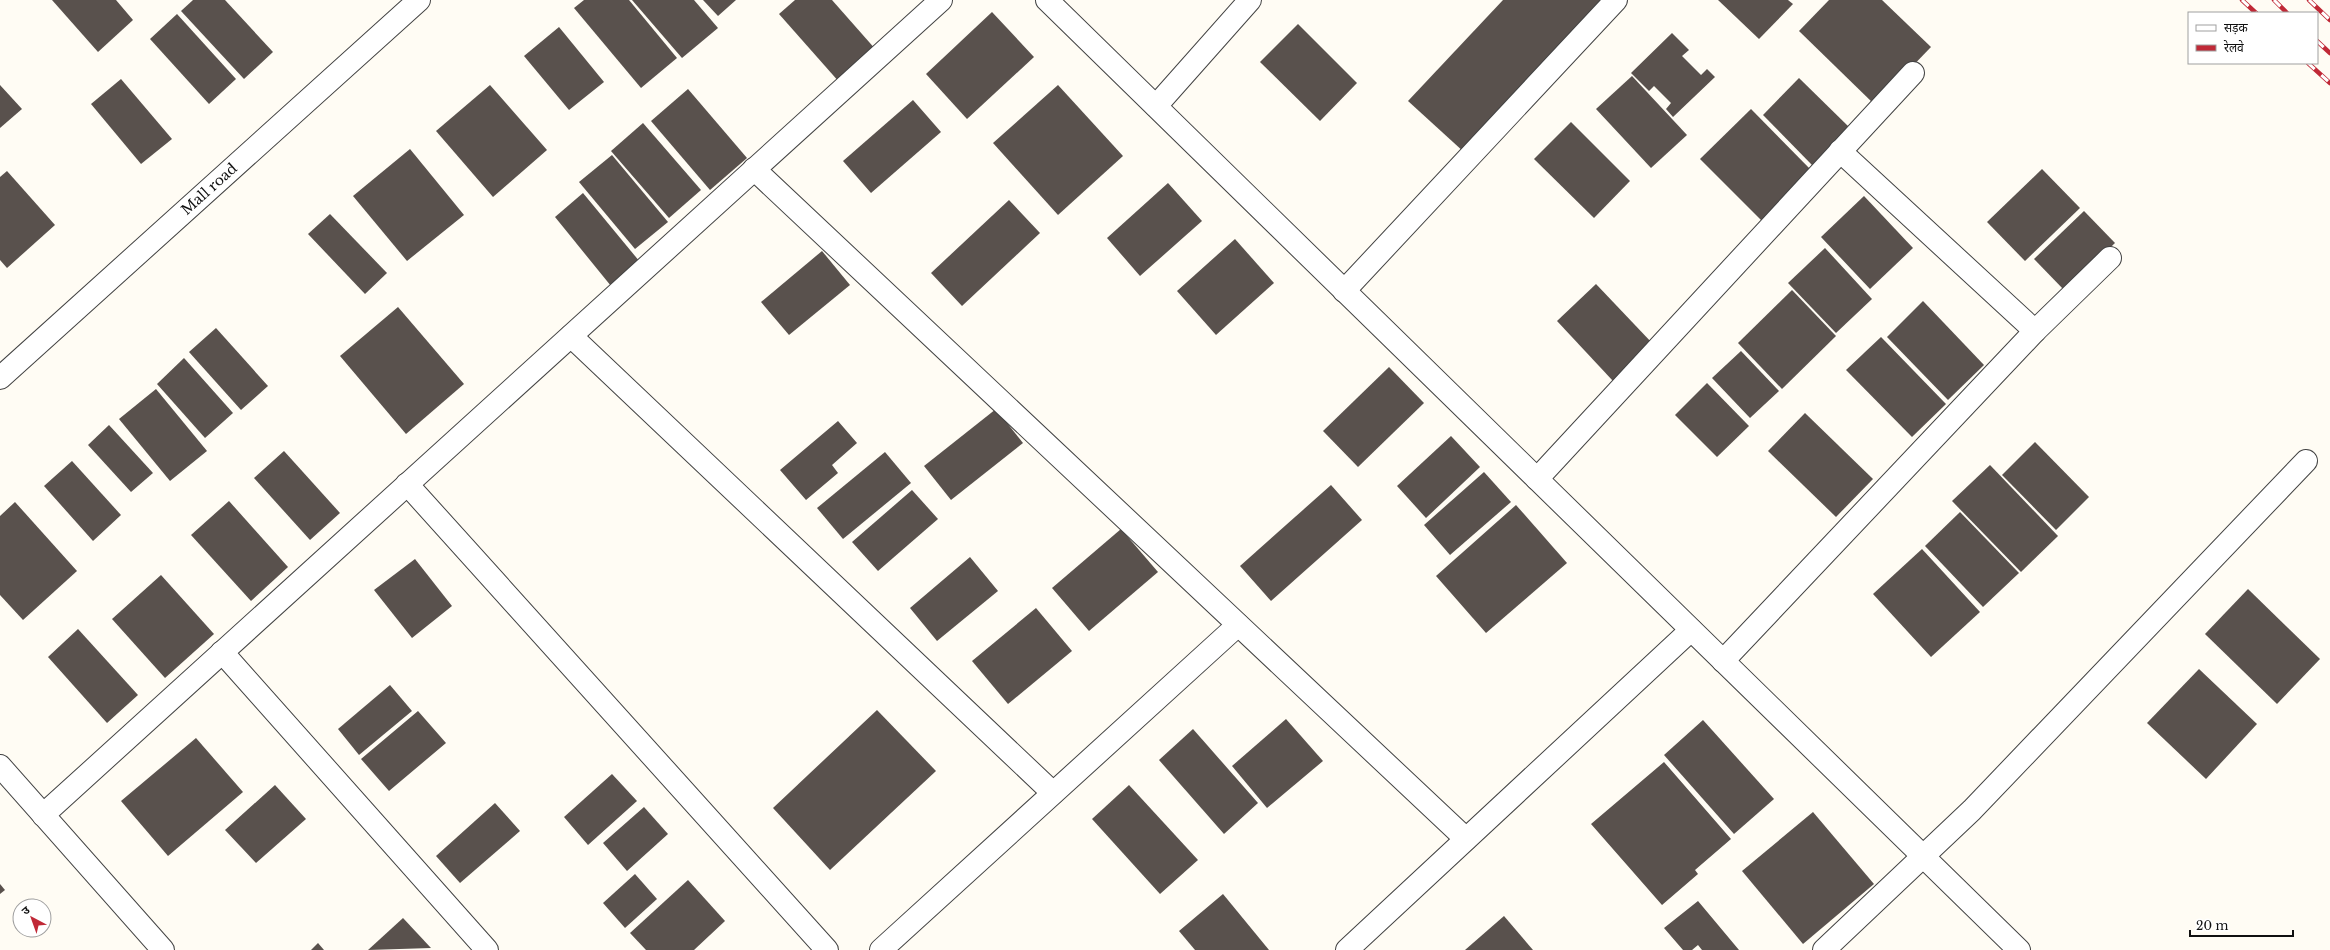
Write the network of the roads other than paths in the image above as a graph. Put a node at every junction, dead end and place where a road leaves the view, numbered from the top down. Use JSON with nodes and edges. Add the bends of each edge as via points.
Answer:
{"nodes":[{"id":1,"x":419,"y":0,"type":"edge"},
{"id":2,"x":941,"y":0,"type":"edge"},
{"id":3,"x":1047,"y":0,"type":"edge"},
{"id":4,"x":1250,"y":0,"type":"edge"},
{"id":5,"x":1616,"y":0,"type":"edge"},
{"id":6,"x":1913,"y":74,"type":"dead end"},
{"id":7,"x":1156,"y":106,"type":"junction"},
{"id":8,"x":1840,"y":151,"type":"junction"},
{"id":9,"x":754,"y":169,"type":"junction"},
{"id":10,"x":2110,"y":258,"type":"dead end"},
{"id":11,"x":1344,"y":291,"type":"junction"},
{"id":12,"x":2035,"y":331,"type":"junction"},
{"id":13,"x":571,"y":336,"type":"junction"},
{"id":14,"x":0,"y":378,"type":"edge"},
{"id":15,"x":2306,"y":461,"type":"dead end"},
{"id":16,"x":1537,"y":479,"type":"junction"},
{"id":17,"x":407,"y":484,"type":"junction"},
{"id":18,"x":1238,"y":625,"type":"junction"},
{"id":19,"x":1691,"y":630,"type":"junction"},
{"id":20,"x":222,"y":652,"type":"junction"},
{"id":21,"x":1723,"y":661,"type":"junction"},
{"id":22,"x":1,"y":769,"type":"edge"},
{"id":23,"x":1054,"y":793,"type":"junction"},
{"id":24,"x":43,"y":815,"type":"junction"},
{"id":25,"x":1466,"y":839,"type":"junction"},
{"id":26,"x":1923,"y":856,"type":"junction"},
{"id":27,"x":163,"y":950,"type":"edge"},
{"id":28,"x":487,"y":950,"type":"edge"},
{"id":29,"x":827,"y":950,"type":"edge"},
{"id":30,"x":881,"y":950,"type":"edge"},
{"id":31,"x":1347,"y":950,"type":"edge"},
{"id":32,"x":1824,"y":950,"type":"edge"},
{"id":33,"x":2019,"y":950,"type":"edge"}],
"edges":[{"from":1,"to":14,"type":"street","name":"Mall road"},
{"from":2,"to":9,"type":"street"},
{"from":3,"to":7,"type":"street"},
{"from":4,"to":7,"type":"street"},
{"from":5,"to":11,"type":"street"},
{"from":6,"to":8,"type":"street"},
{"from":7,"to":11,"type":"street"},
{"from":8,"to":12,"type":"street"},
{"from":8,"to":16,"type":"street"},
{"from":9,"to":13,"type":"street"},
{"from":9,"to":18,"type":"street"},
{"from":10,"to":12,"type":"street"},
{"from":11,"to":16,"type":"street"},
{"from":12,"to":21,"type":"street"},
{"from":13,"to":17,"type":"street"},
{"from":13,"to":23,"type":"street"},
{"from":15,"to":26,"type":"street","via":[[1972,810]]},
{"from":16,"to":19,"type":"street"},
{"from":17,"to":20,"type":"street"},
{"from":17,"to":29,"type":"street"},
{"from":18,"to":23,"type":"street"},
{"from":18,"to":25,"type":"street"},
{"from":19,"to":21,"type":"street"},
{"from":19,"to":25,"type":"street"},
{"from":20,"to":24,"type":"street"},
{"from":20,"to":28,"type":"street"},
{"from":21,"to":26,"type":"street"},
{"from":22,"to":24,"type":"street"},
{"from":23,"to":30,"type":"street"},
{"from":24,"to":27,"type":"street"},
{"from":25,"to":31,"type":"street"},
{"from":26,"to":32,"type":"street"},
{"from":26,"to":33,"type":"street"}]}
